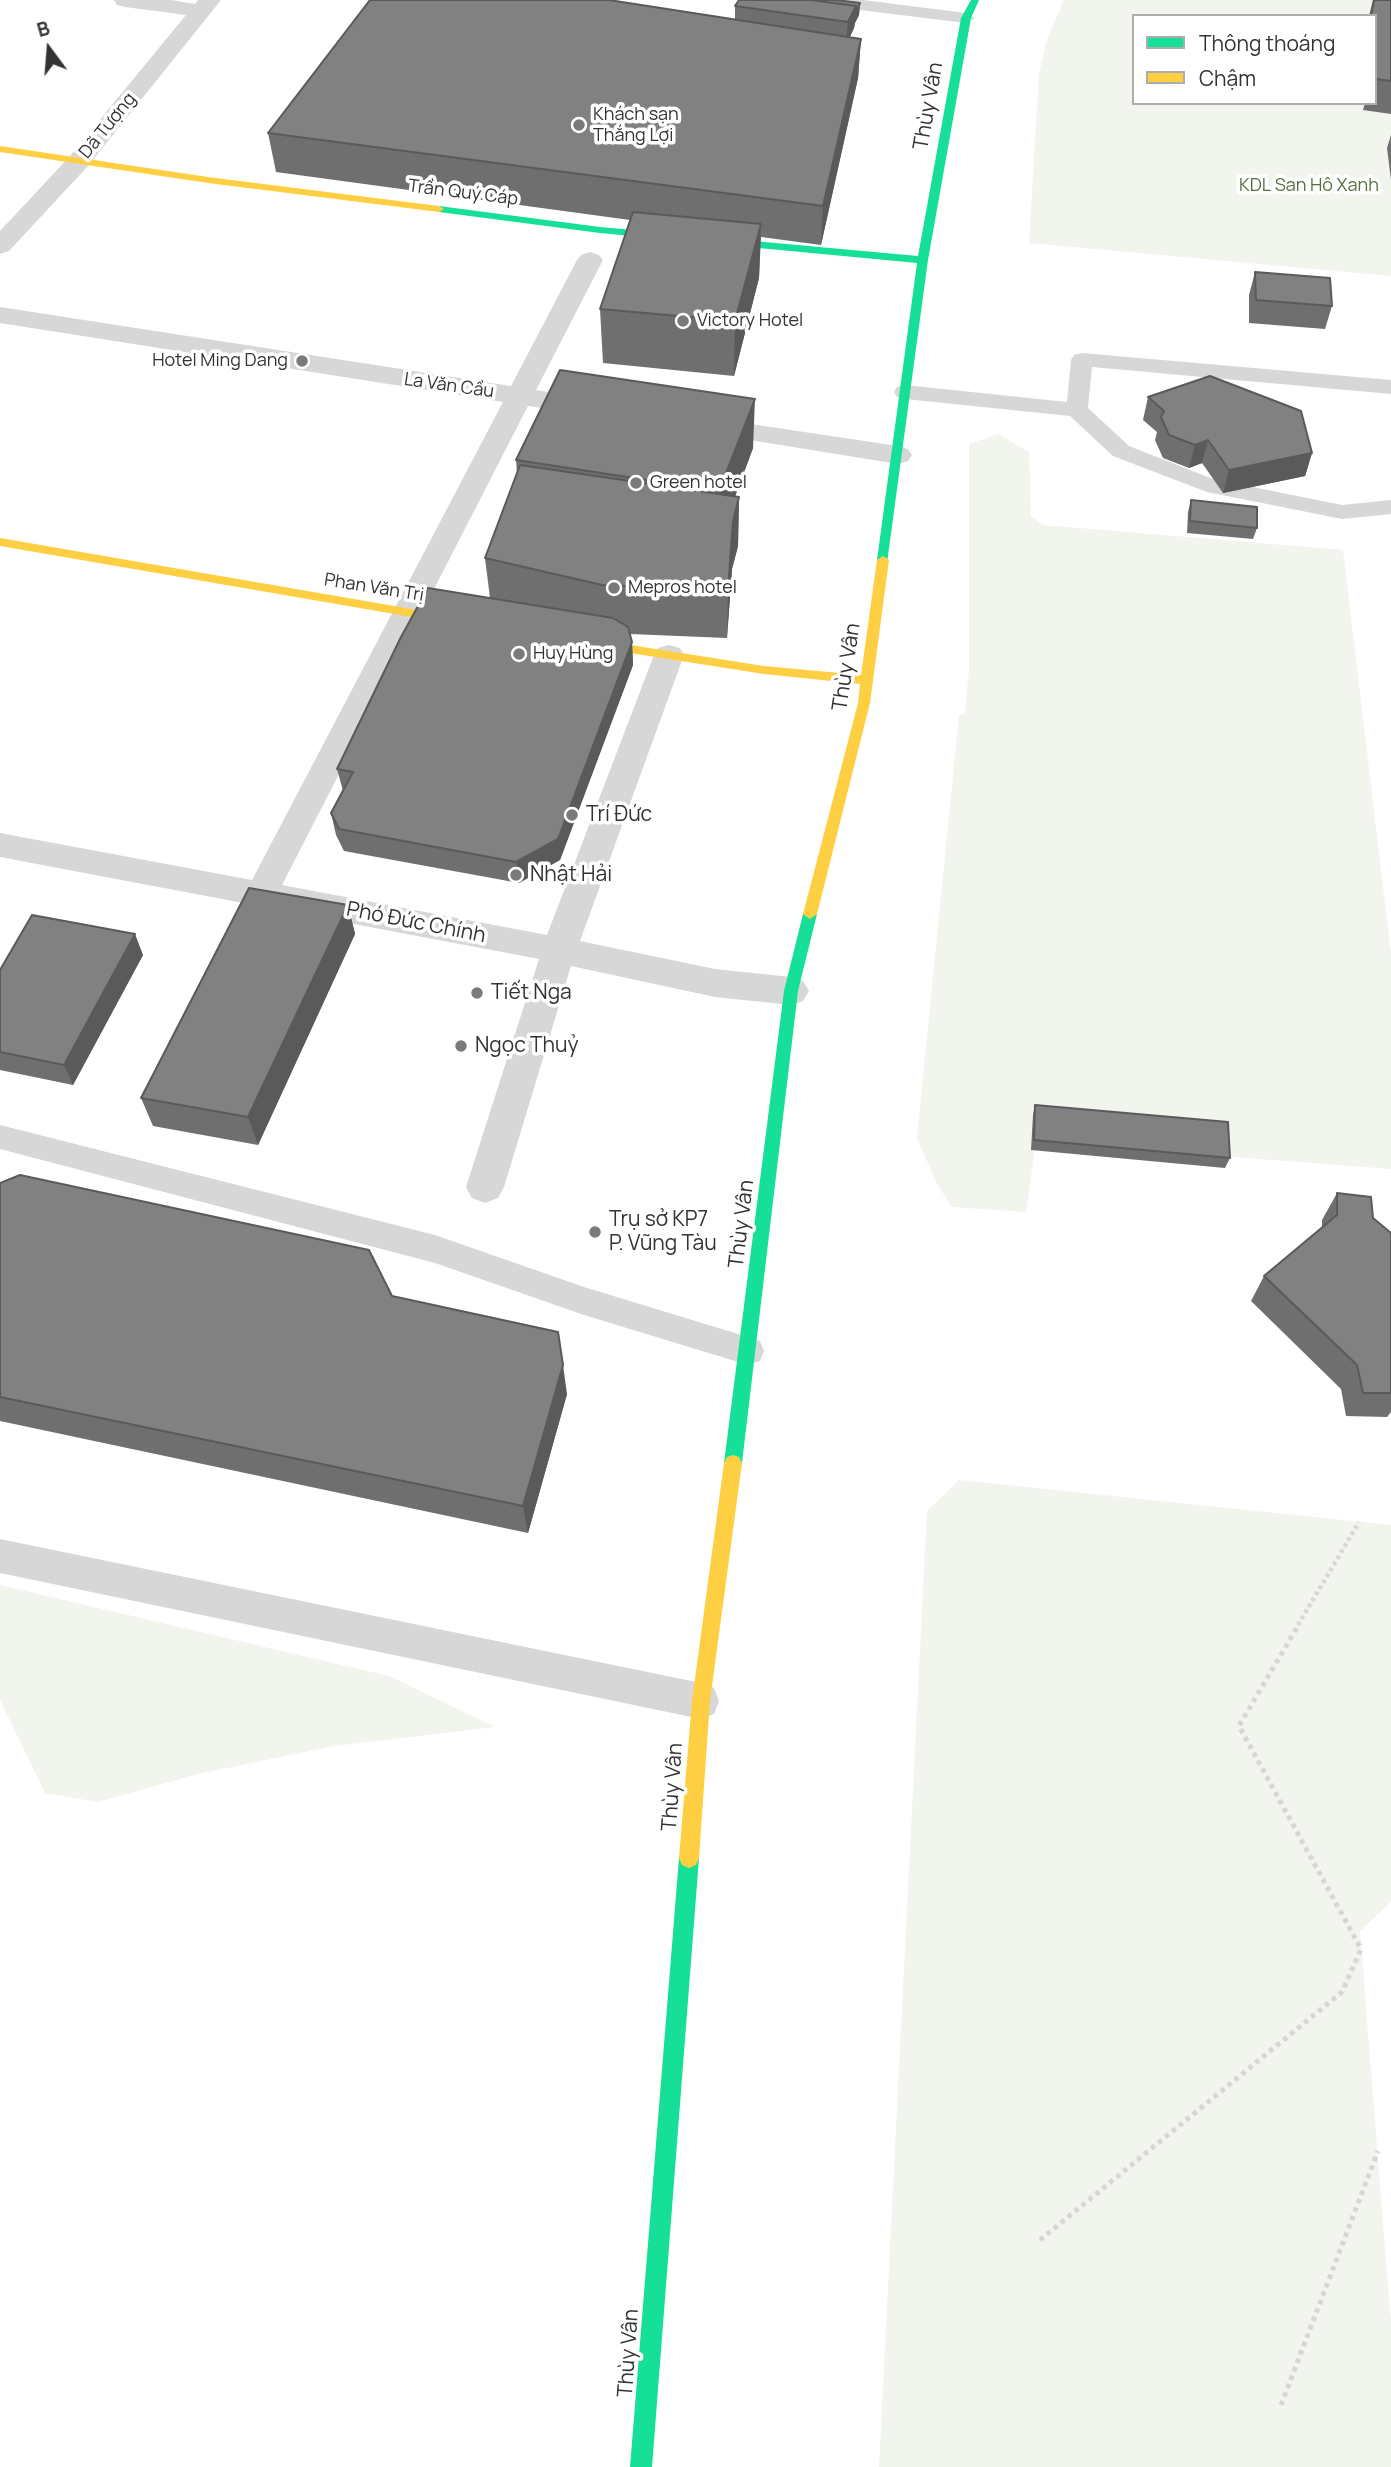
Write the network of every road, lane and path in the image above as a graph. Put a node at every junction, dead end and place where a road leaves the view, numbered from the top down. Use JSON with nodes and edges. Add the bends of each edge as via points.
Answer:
{"nodes":[{"id":1,"x":125,"y":0,"type":"edge"},
{"id":2,"x":819,"y":0,"type":"edge"},
{"id":3,"x":975,"y":0,"type":"edge"},
{"id":4,"x":206,"y":6,"type":"edge"},
{"id":5,"x":966,"y":18,"type":"junction"},
{"id":6,"x":0,"y":149,"type":"edge"},
{"id":7,"x":79,"y":161,"type":"junction"},
{"id":8,"x":0,"y":246,"type":"edge"},
{"id":9,"x":590,"y":260,"type":"dead end"},
{"id":10,"x":923,"y":260,"type":"junction"},
{"id":11,"x":0,"y":315,"type":"edge"},
{"id":12,"x":1391,"y":387,"type":"edge"},
{"id":13,"x":905,"y":392,"type":"junction"},
{"id":14,"x":520,"y":396,"type":"junction"},
{"id":15,"x":1077,"y":410,"type":"junction"},
{"id":16,"x":615,"y":411,"type":"edge"},
{"id":17,"x":682,"y":422,"type":"edge"},
{"id":18,"x":898,"y":455,"type":"junction"},
{"id":19,"x":1391,"y":507,"type":"edge"},
{"id":20,"x":0,"y":542,"type":"edge"},
{"id":21,"x":407,"y":613,"type":"junction"},
{"id":22,"x":476,"y":624,"type":"edge"},
{"id":23,"x":559,"y":638,"type":"edge"},
{"id":24,"x":669,"y":656,"type":"junction"},
{"id":25,"x":868,"y":680,"type":"junction"},
{"id":26,"x":0,"y":845,"type":"edge"},
{"id":27,"x":261,"y":894,"type":"junction"},
{"id":28,"x":559,"y":950,"type":"junction"},
{"id":29,"x":791,"y":991,"type":"junction"},
{"id":30,"x":0,"y":1137,"type":"edge"},
{"id":31,"x":485,"y":1187,"type":"dead end"},
{"id":32,"x":748,"y":1351,"type":"junction"},
{"id":33,"x":1359,"y":1522,"type":"dead end"},
{"id":34,"x":0,"y":1556,"type":"edge"},
{"id":35,"x":701,"y":1701,"type":"junction"},
{"id":36,"x":1378,"y":2151,"type":"dead end"},
{"id":37,"x":1040,"y":2239,"type":"dead end"},
{"id":38,"x":1281,"y":2405,"type":"dead end"},
{"id":39,"x":641,"y":2467,"type":"edge"}],
"edges":[{"from":1,"to":4,"type":"street"},
{"from":2,"to":5,"type":"lane"},
{"from":3,"to":5,"type":"main road","name":"Thùy Vân"},
{"from":4,"to":7,"type":"street","name":"Dã Tượng"},
{"from":5,"to":10,"type":"main road","name":"Thùy Vân"},
{"from":6,"to":7,"type":"main road","name":"Trần Quý Cáp"},
{"from":7,"to":8,"type":"street","name":"Dã Tượng"},
{"from":7,"to":10,"type":"main road","name":"Trần Quý Cáp","via":[[600,230]]},
{"from":9,"to":14,"type":"street"},
{"from":10,"to":13,"type":"main road","name":"Thùy Vân"},
{"from":11,"to":14,"type":"street","name":"La Văn Cầu"},
{"from":12,"to":15,"type":"lane","via":[[1082,360]]},
{"from":13,"to":15,"type":"lane"},
{"from":13,"to":18,"type":"main road","name":"Thùy Vân"},
{"from":14,"to":16,"type":"street","name":"La Văn Cầu"},
{"from":14,"to":21,"type":"street"},
{"from":15,"to":19,"type":"lane","via":[[1121,450],[1207,485],[1342,512]]},
{"from":17,"to":18,"type":"street"},
{"from":18,"to":25,"type":"main road","name":"Thùy Vân"},
{"from":20,"to":21,"type":"main road","name":"Phan Văn Trị"},
{"from":21,"to":22,"type":"main road","name":"Phan Văn Trị"},
{"from":21,"to":27,"type":"street"},
{"from":23,"to":24,"type":"main road"},
{"from":24,"to":25,"type":"main road"},
{"from":24,"to":28,"type":"street"},
{"from":25,"to":29,"type":"main road","name":"Thùy Vân"},
{"from":26,"to":27,"type":"street","name":"Phó Đức Chính"},
{"from":27,"to":28,"type":"street","name":"Phó Đức Chính"},
{"from":28,"to":29,"type":"street","name":"Phó Đức Chính","via":[[715,983]]},
{"from":28,"to":31,"type":"street"},
{"from":29,"to":32,"type":"main road","name":"Thùy Vân"},
{"from":30,"to":32,"type":"lane","via":[[435,1249]]},
{"from":32,"to":35,"type":"main road","name":"Thùy Vân"},
{"from":33,"to":37,"type":"path","via":[[1239,1726],[1361,1949],[1342,1992]]},
{"from":34,"to":35,"type":"lane"},
{"from":35,"to":39,"type":"main road","name":"Thùy Vân"},
{"from":36,"to":38,"type":"path"}]}
